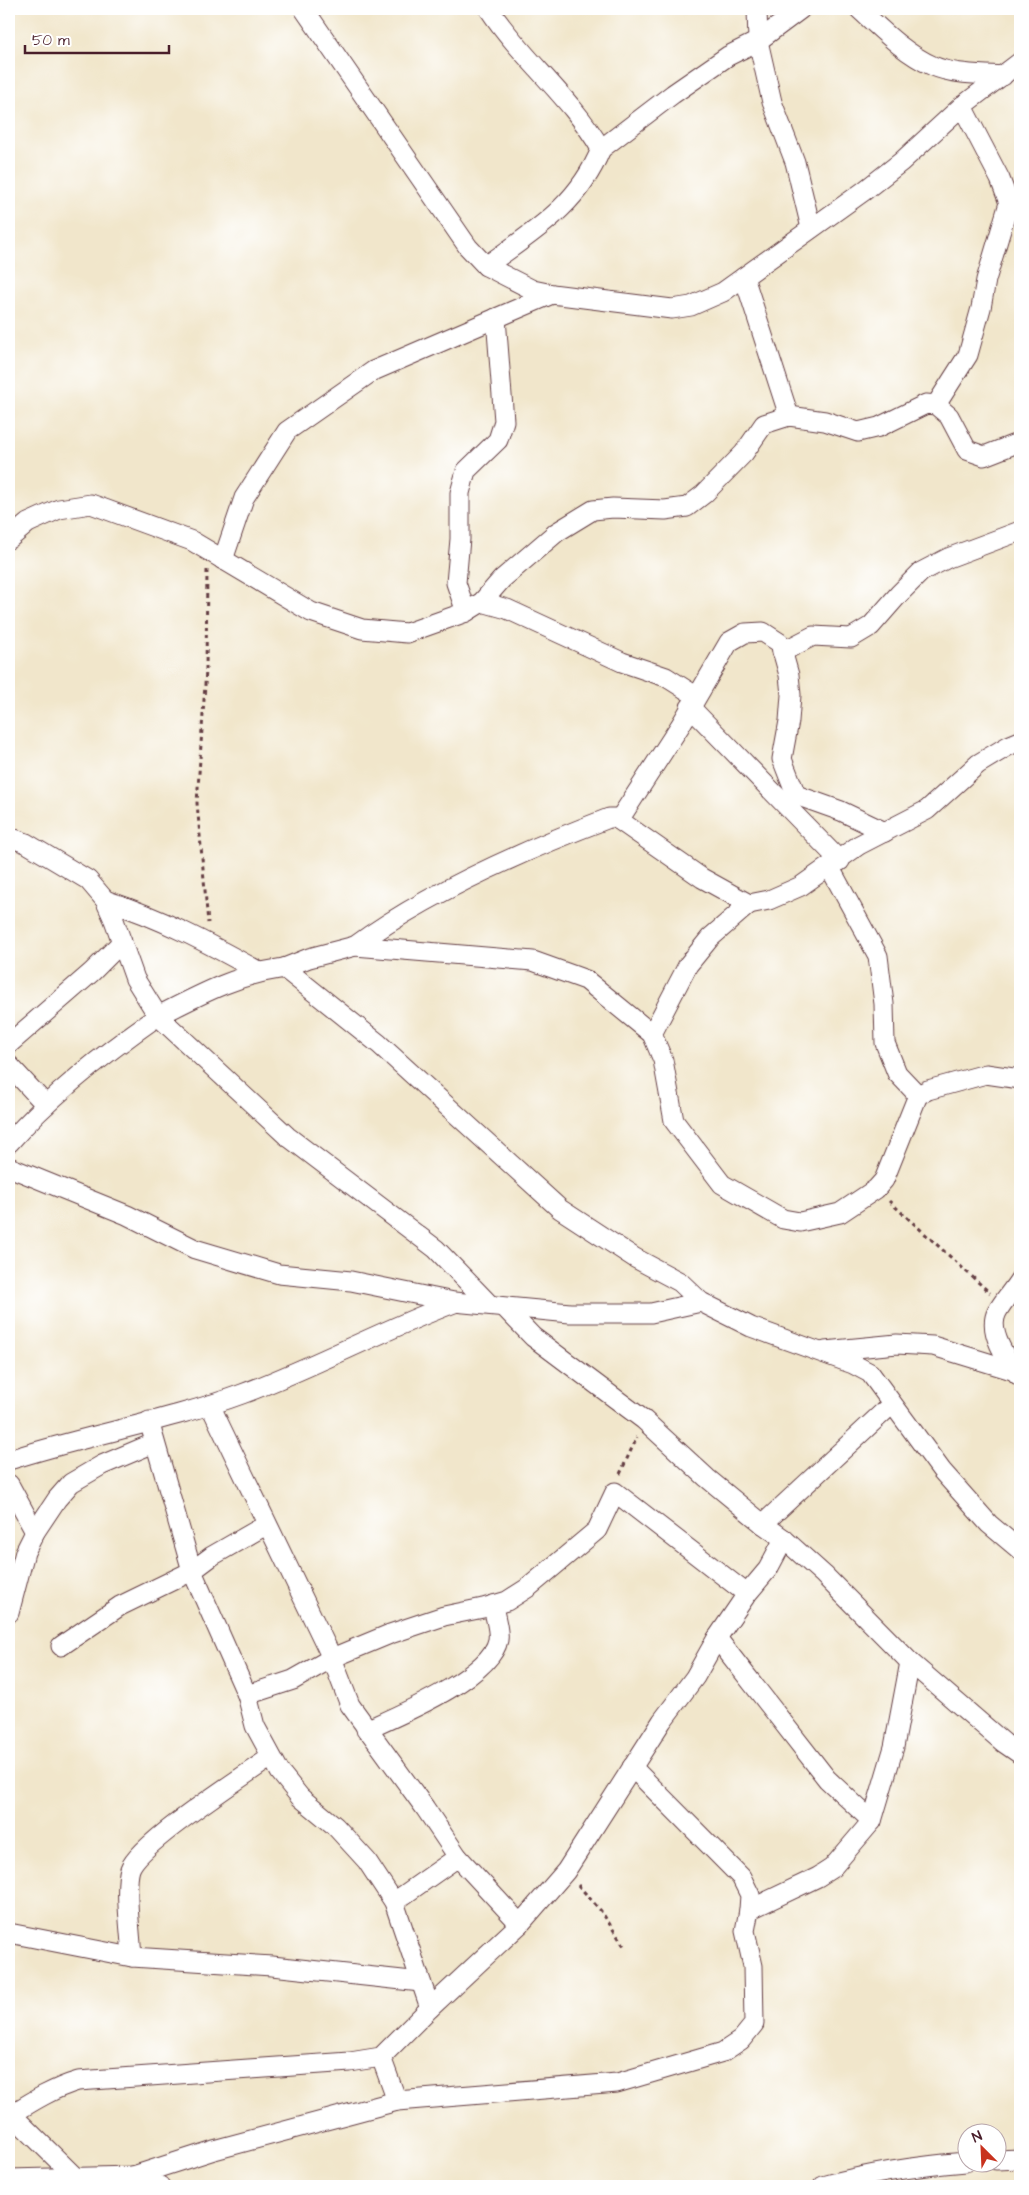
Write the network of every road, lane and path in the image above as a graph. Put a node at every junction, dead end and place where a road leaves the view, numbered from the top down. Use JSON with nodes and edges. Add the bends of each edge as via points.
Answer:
{"nodes":[{"id":1,"x":304,"y":9,"type":"edge"},
{"id":2,"x":489,"y":9,"type":"edge"},
{"id":3,"x":758,"y":9,"type":"edge"},
{"id":4,"x":801,"y":9,"type":"edge"},
{"id":5,"x":859,"y":9,"type":"edge"},
{"id":6,"x":758,"y":41,"type":"junction"},
{"id":7,"x":1020,"y":62,"type":"edge"},
{"id":8,"x":1003,"y":76,"type":"junction"},
{"id":9,"x":962,"y":106,"type":"junction"},
{"id":10,"x":601,"y":149,"type":"junction"},
{"id":11,"x":811,"y":228,"type":"junction"},
{"id":12,"x":486,"y":266,"type":"junction"},
{"id":13,"x":744,"y":277,"type":"junction"},
{"id":14,"x":552,"y":294,"type":"junction"},
{"id":15,"x":496,"y":318,"type":"junction"},
{"id":16,"x":936,"y":405,"type":"junction"},
{"id":17,"x":789,"y":416,"type":"junction"},
{"id":18,"x":1020,"y":442,"type":"edge"},
{"id":19,"x":1020,"y":530,"type":"edge"},
{"id":20,"x":9,"y":539,"type":"edge"},
{"id":21,"x":216,"y":555,"type":"junction"},
{"id":22,"x":474,"y":607,"type":"junction"},
{"id":23,"x":782,"y":652,"type":"junction"},
{"id":24,"x":693,"y":702,"type":"junction"},
{"id":25,"x":1020,"y":741,"type":"edge"},
{"id":26,"x":618,"y":820,"type":"junction"},
{"id":27,"x":886,"y":832,"type":"junction"},
{"id":28,"x":9,"y":837,"type":"edge"},
{"id":29,"x":835,"y":864,"type":"junction"},
{"id":30,"x":105,"y":900,"type":"junction"},
{"id":31,"x":749,"y":904,"type":"junction"},
{"id":32,"x":122,"y":942,"type":"junction"},
{"id":33,"x":209,"y":943,"type":"junction"},
{"id":34,"x":355,"y":946,"type":"junction"},
{"id":35,"x":284,"y":968,"type":"junction"},
{"id":36,"x":260,"y":972,"type":"junction"},
{"id":37,"x":158,"y":1016,"type":"junction"},
{"id":38,"x":652,"y":1034,"type":"junction"},
{"id":39,"x":9,"y":1044,"type":"edge"},
{"id":40,"x":9,"y":1065,"type":"edge"},
{"id":41,"x":1020,"y":1079,"type":"edge"},
{"id":42,"x":918,"y":1095,"type":"junction"},
{"id":43,"x":46,"y":1105,"type":"junction"},
{"id":44,"x":9,"y":1143,"type":"edge"},
{"id":45,"x":9,"y":1168,"type":"edge"},
{"id":46,"x":876,"y":1188,"type":"junction"},
{"id":47,"x":1020,"y":1279,"type":"edge"},
{"id":48,"x":454,"y":1302,"type":"junction"},
{"id":49,"x":701,"y":1302,"type":"junction"},
{"id":50,"x":1002,"y":1304,"type":"junction"},
{"id":51,"x":498,"y":1306,"type":"junction"},
{"id":52,"x":821,"y":1352,"type":"junction"},
{"id":53,"x":1018,"y":1375,"type":"edge"},
{"id":54,"x":892,"y":1404,"type":"junction"},
{"id":55,"x":210,"y":1406,"type":"junction"},
{"id":56,"x":644,"y":1420,"type":"junction"},
{"id":57,"x":149,"y":1421,"type":"junction"},
{"id":58,"x":154,"y":1443,"type":"junction"},
{"id":59,"x":9,"y":1460,"type":"edge"},
{"id":60,"x":9,"y":1484,"type":"edge"},
{"id":61,"x":615,"y":1492,"type":"junction"},
{"id":62,"x":763,"y":1524,"type":"junction"},
{"id":63,"x":266,"y":1525,"type":"junction"},
{"id":64,"x":35,"y":1532,"type":"junction"},
{"id":65,"x":784,"y":1538,"type":"junction"},
{"id":66,"x":1020,"y":1550,"type":"edge"},
{"id":67,"x":192,"y":1571,"type":"junction"},
{"id":68,"x":747,"y":1594,"type":"junction"},
{"id":69,"x":492,"y":1605,"type":"junction"},
{"id":70,"x":9,"y":1613,"type":"edge"},
{"id":71,"x":717,"y":1638,"type":"junction"},
{"id":72,"x":61,"y":1646,"type":"dead end"},
{"id":73,"x":332,"y":1658,"type":"junction"},
{"id":74,"x":910,"y":1662,"type":"junction"},
{"id":75,"x":247,"y":1695,"type":"junction"},
{"id":76,"x":366,"y":1730,"type":"junction"},
{"id":77,"x":1020,"y":1754,"type":"edge"},
{"id":78,"x":271,"y":1757,"type":"junction"},
{"id":79,"x":632,"y":1767,"type":"junction"},
{"id":80,"x":872,"y":1821,"type":"junction"},
{"id":81,"x":458,"y":1857,"type":"junction"},
{"id":82,"x":566,"y":1872,"type":"junction"},
{"id":83,"x":394,"y":1902,"type":"junction"},
{"id":84,"x":748,"y":1910,"type":"junction"},
{"id":85,"x":520,"y":1924,"type":"junction"},
{"id":86,"x":9,"y":1932,"type":"edge"},
{"id":87,"x":624,"y":1946,"type":"dead end"},
{"id":88,"x":132,"y":1957,"type":"junction"},
{"id":89,"x":421,"y":1982,"type":"junction"},
{"id":90,"x":430,"y":2008,"type":"junction"},
{"id":91,"x":381,"y":2058,"type":"junction"},
{"id":92,"x":397,"y":2102,"type":"junction"},
{"id":93,"x":10,"y":2113,"type":"edge"},
{"id":94,"x":1020,"y":2158,"type":"edge"},
{"id":95,"x":1006,"y":2159,"type":"edge"},
{"id":96,"x":956,"y":2163,"type":"edge"},
{"id":97,"x":133,"y":2176,"type":"junction"},
{"id":98,"x":76,"y":2177,"type":"junction"},
{"id":99,"x":9,"y":2179,"type":"edge"},
{"id":100,"x":160,"y":2186,"type":"edge"},
{"id":101,"x":823,"y":2186,"type":"edge"}],
"edges":[{"from":1,"to":12,"type":"street","via":[[468,247]]},
{"from":2,"to":10,"type":"street","via":[[550,85],[581,116]]},
{"from":3,"to":6,"type":"street"},
{"from":4,"to":6,"type":"street"},
{"from":5,"to":8,"type":"street","via":[[897,44],[933,66],[959,73]]},
{"from":6,"to":10,"type":"street","via":[[728,56]]},
{"from":6,"to":11,"type":"street","via":[[772,102],[794,162]]},
{"from":7,"to":8,"type":"street"},
{"from":8,"to":9,"type":"street"},
{"from":9,"to":11,"type":"street","via":[[901,162]]},
{"from":9,"to":16,"type":"street","via":[[1009,203],[968,355]]},
{"from":10,"to":12,"type":"street","via":[[574,197],[555,216]]},
{"from":11,"to":13,"type":"street"},
{"from":12,"to":14,"type":"street","via":[[533,290]]},
{"from":13,"to":14,"type":"street","via":[[724,292],[691,306],[672,309]]},
{"from":13,"to":17,"type":"street"},
{"from":14,"to":15,"type":"street"},
{"from":15,"to":21,"type":"street","via":[[374,372],[287,431],[244,498]]},
{"from":15,"to":22,"type":"street","via":[[504,421],[498,440],[466,471],[460,493],[456,583]]},
{"from":16,"to":17,"type":"street","via":[[926,404],[879,427],[858,432],[825,421]]},
{"from":16,"to":18,"type":"street","via":[[949,416],[967,450],[984,456]]},
{"from":17,"to":22,"type":"street","via":[[764,424],[744,453],[687,507],[593,510],[557,532]]},
{"from":19,"to":23,"type":"street","via":[[921,572],[871,626],[851,638],[813,636]]},
{"from":20,"to":21,"type":"street","via":[[28,523],[59,509],[90,504],[192,541]]},
{"from":21,"to":22,"type":"street","via":[[311,612],[362,629],[407,633]]},
{"from":21,"to":33,"type":"path","via":[[196,803]]},
{"from":22,"to":24,"type":"street","via":[[507,609],[622,662],[666,677]]},
{"from":23,"to":24,"type":"street","via":[[780,643],[763,632],[745,633],[729,642]]},
{"from":23,"to":27,"type":"street","via":[[789,675],[790,695],[782,759],[796,795]]},
{"from":24,"to":26,"type":"street"},
{"from":24,"to":29,"type":"street"},
{"from":25,"to":27,"type":"street","via":[[978,764],[927,810]]},
{"from":26,"to":31,"type":"street","via":[[702,878]]},
{"from":26,"to":34,"type":"street","via":[[609,818],[548,842],[385,923]]},
{"from":27,"to":29,"type":"street","via":[[859,845]]},
{"from":28,"to":30,"type":"street","via":[[26,843],[88,880]]},
{"from":29,"to":31,"type":"street","via":[[801,886],[769,900]]},
{"from":29,"to":42,"type":"street","via":[[878,956],[885,1043],[897,1073]]},
{"from":30,"to":32,"type":"street"},
{"from":30,"to":33,"type":"street","via":[[146,913]]},
{"from":31,"to":38,"type":"street","via":[[710,938],[688,966]]},
{"from":32,"to":37,"type":"street","via":[[135,979]]},
{"from":32,"to":39,"type":"street"},
{"from":33,"to":36,"type":"street"},
{"from":34,"to":35,"type":"street"},
{"from":34,"to":38,"type":"street","via":[[533,961],[586,980]]},
{"from":35,"to":36,"type":"street"},
{"from":35,"to":49,"type":"street","via":[[379,1044],[560,1209],[635,1258],[680,1282]]},
{"from":36,"to":37,"type":"street","via":[[232,980]]},
{"from":37,"to":43,"type":"street","via":[[115,1046]]},
{"from":37,"to":51,"type":"street","via":[[287,1136],[436,1249]]},
{"from":38,"to":46,"type":"street","via":[[663,1060],[674,1121],[722,1184],[783,1219],[800,1222],[840,1213]]},
{"from":40,"to":43,"type":"street"},
{"from":41,"to":42,"type":"street","via":[[986,1074]]},
{"from":42,"to":46,"type":"street","via":[[888,1172]]},
{"from":43,"to":44,"type":"street"},
{"from":45,"to":48,"type":"street","via":[[126,1215],[195,1249],[279,1274],[351,1281]]},
{"from":46,"to":50,"type":"path"},
{"from":47,"to":50,"type":"street"},
{"from":48,"to":51,"type":"street"},
{"from":48,"to":55,"type":"street","via":[[301,1371]]},
{"from":49,"to":51,"type":"street","via":[[652,1313],[570,1313]]},
{"from":49,"to":52,"type":"street","via":[[781,1340]]},
{"from":50,"to":53,"type":"street","via":[[996,1314],[996,1334]]},
{"from":51,"to":56,"type":"street","via":[[567,1364]]},
{"from":52,"to":53,"type":"street","via":[[898,1344],[933,1346]]},
{"from":52,"to":54,"type":"street","via":[[870,1374]]},
{"from":54,"to":62,"type":"street"},
{"from":54,"to":66,"type":"street","via":[[942,1471],[988,1524]]},
{"from":55,"to":57,"type":"street"},
{"from":55,"to":63,"type":"street"},
{"from":56,"to":61,"type":"path"},
{"from":56,"to":62,"type":"street"},
{"from":57,"to":58,"type":"street"},
{"from":57,"to":59,"type":"street"},
{"from":58,"to":64,"type":"street","via":[[102,1465],[71,1483]]},
{"from":58,"to":67,"type":"street"},
{"from":60,"to":64,"type":"street"},
{"from":61,"to":68,"type":"street"},
{"from":61,"to":69,"type":"street","via":[[597,1530],[529,1587],[507,1601]]},
{"from":62,"to":65,"type":"street"},
{"from":63,"to":67,"type":"street"},
{"from":63,"to":73,"type":"street"},
{"from":64,"to":70,"type":"street","via":[[25,1552]]},
{"from":65,"to":68,"type":"street","via":[[768,1569]]},
{"from":65,"to":74,"type":"street"},
{"from":67,"to":72,"type":"street","via":[[120,1606]]},
{"from":67,"to":75,"type":"street"},
{"from":68,"to":71,"type":"street"},
{"from":69,"to":73,"type":"street","via":[[444,1616]]},
{"from":69,"to":76,"type":"street","via":[[498,1638],[490,1656],[479,1668],[450,1688]]},
{"from":71,"to":79,"type":"street","via":[[695,1677]]},
{"from":71,"to":80,"type":"street","via":[[827,1779]]},
{"from":73,"to":75,"type":"street","via":[[293,1680]]},
{"from":73,"to":76,"type":"street","via":[[350,1705]]},
{"from":74,"to":77,"type":"street"},
{"from":74,"to":80,"type":"street","via":[[894,1747]]},
{"from":75,"to":78,"type":"street","via":[[255,1726]]},
{"from":76,"to":81,"type":"street"},
{"from":78,"to":83,"type":"street","via":[[300,1798],[335,1826],[367,1861]]},
{"from":78,"to":88,"type":"street","via":[[184,1818],[132,1865],[129,1882]]},
{"from":79,"to":82,"type":"street"},
{"from":79,"to":84,"type":"street","via":[[741,1877],[750,1895]]},
{"from":80,"to":84,"type":"street","via":[[832,1868]]},
{"from":81,"to":83,"type":"street"},
{"from":81,"to":85,"type":"street"},
{"from":82,"to":85,"type":"street"},
{"from":82,"to":87,"type":"path"},
{"from":83,"to":89,"type":"street"},
{"from":84,"to":92,"type":"street","via":[[745,1931],[753,1966],[754,2024],[741,2040],[723,2052],[617,2083]]},
{"from":85,"to":90,"type":"street"},
{"from":86,"to":88,"type":"street"},
{"from":88,"to":89,"type":"street","via":[[272,1966]]},
{"from":89,"to":90,"type":"street"},
{"from":90,"to":91,"type":"street"},
{"from":91,"to":92,"type":"street"},
{"from":91,"to":93,"type":"street","via":[[78,2081],[48,2092]]},
{"from":92,"to":97,"type":"street","via":[[240,2143]]},
{"from":93,"to":98,"type":"street"},
{"from":94,"to":95,"type":"street"},
{"from":96,"to":101,"type":"street","via":[[858,2176]]},
{"from":97,"to":98,"type":"street"},
{"from":97,"to":100,"type":"street"},
{"from":98,"to":99,"type":"street"}]}
